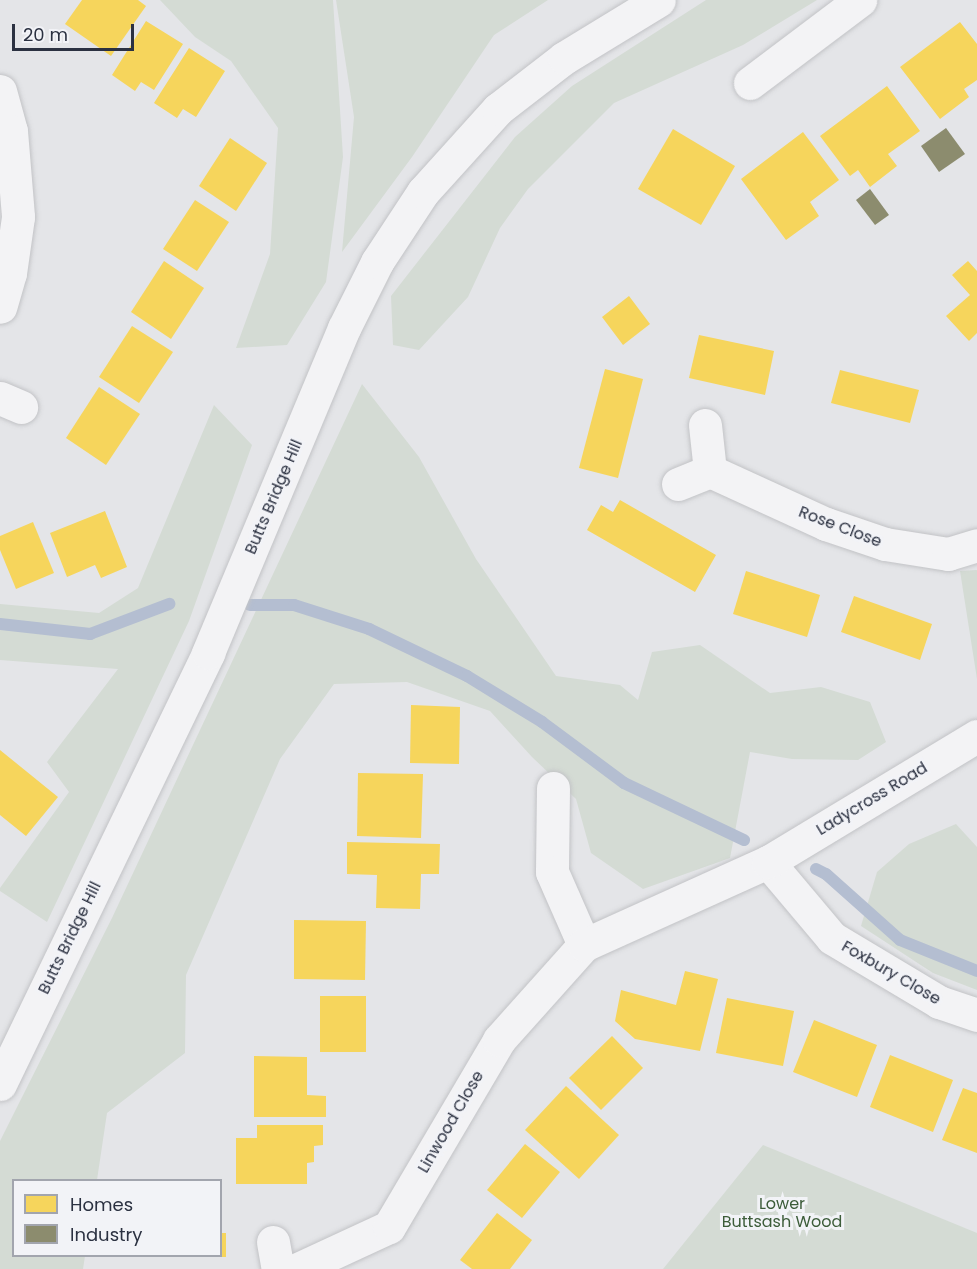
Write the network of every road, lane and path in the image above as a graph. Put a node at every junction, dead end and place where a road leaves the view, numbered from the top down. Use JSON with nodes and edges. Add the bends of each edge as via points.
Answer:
{"nodes":[{"id":1,"x":659,"y":0,"type":"edge"},
{"id":2,"x":860,"y":0,"type":"edge"},
{"id":3,"x":750,"y":83,"type":"dead end"},
{"id":4,"x":0,"y":91,"type":"edge"},
{"id":5,"x":0,"y":307,"type":"edge"},
{"id":6,"x":705,"y":425,"type":"dead end"},
{"id":7,"x":710,"y":471,"type":"junction"},
{"id":8,"x":678,"y":484,"type":"dead end"},
{"id":9,"x":977,"y":545,"type":"edge"},
{"id":10,"x":977,"y":736,"type":"edge"},
{"id":11,"x":553,"y":788,"type":"dead end"},
{"id":12,"x":768,"y":862,"type":"junction"},
{"id":13,"x":584,"y":945,"type":"junction"},
{"id":14,"x":977,"y":1015,"type":"edge"},
{"id":15,"x":0,"y":1084,"type":"edge"},
{"id":16,"x":298,"y":1269,"type":"edge"}],
"edges":[{"from":1,"to":15,"type":"street","name":"Butts Bridge Hill","via":[[564,58],[498,109],[423,192],[378,262],[344,328],[208,653]]},
{"from":2,"to":3,"type":"street"},
{"from":4,"to":5,"type":"street","via":[[11,131],[18,218],[12,263]]},
{"from":6,"to":7,"type":"street"},
{"from":7,"to":8,"type":"street"},
{"from":7,"to":9,"type":"street","name":"Rose Close","via":[[826,524],[885,544],[948,554]]},
{"from":10,"to":12,"type":"street","name":"Ladycross Road"},
{"from":11,"to":13,"type":"street","via":[[552,872]]},
{"from":12,"to":13,"type":"street","name":"Linwood Close"},
{"from":12,"to":14,"type":"street","name":"Foxbury Close","via":[[832,939],[939,1002]]},
{"from":13,"to":16,"type":"street","name":"Linwood Close","via":[[499,1040],[389,1227]]}]}
